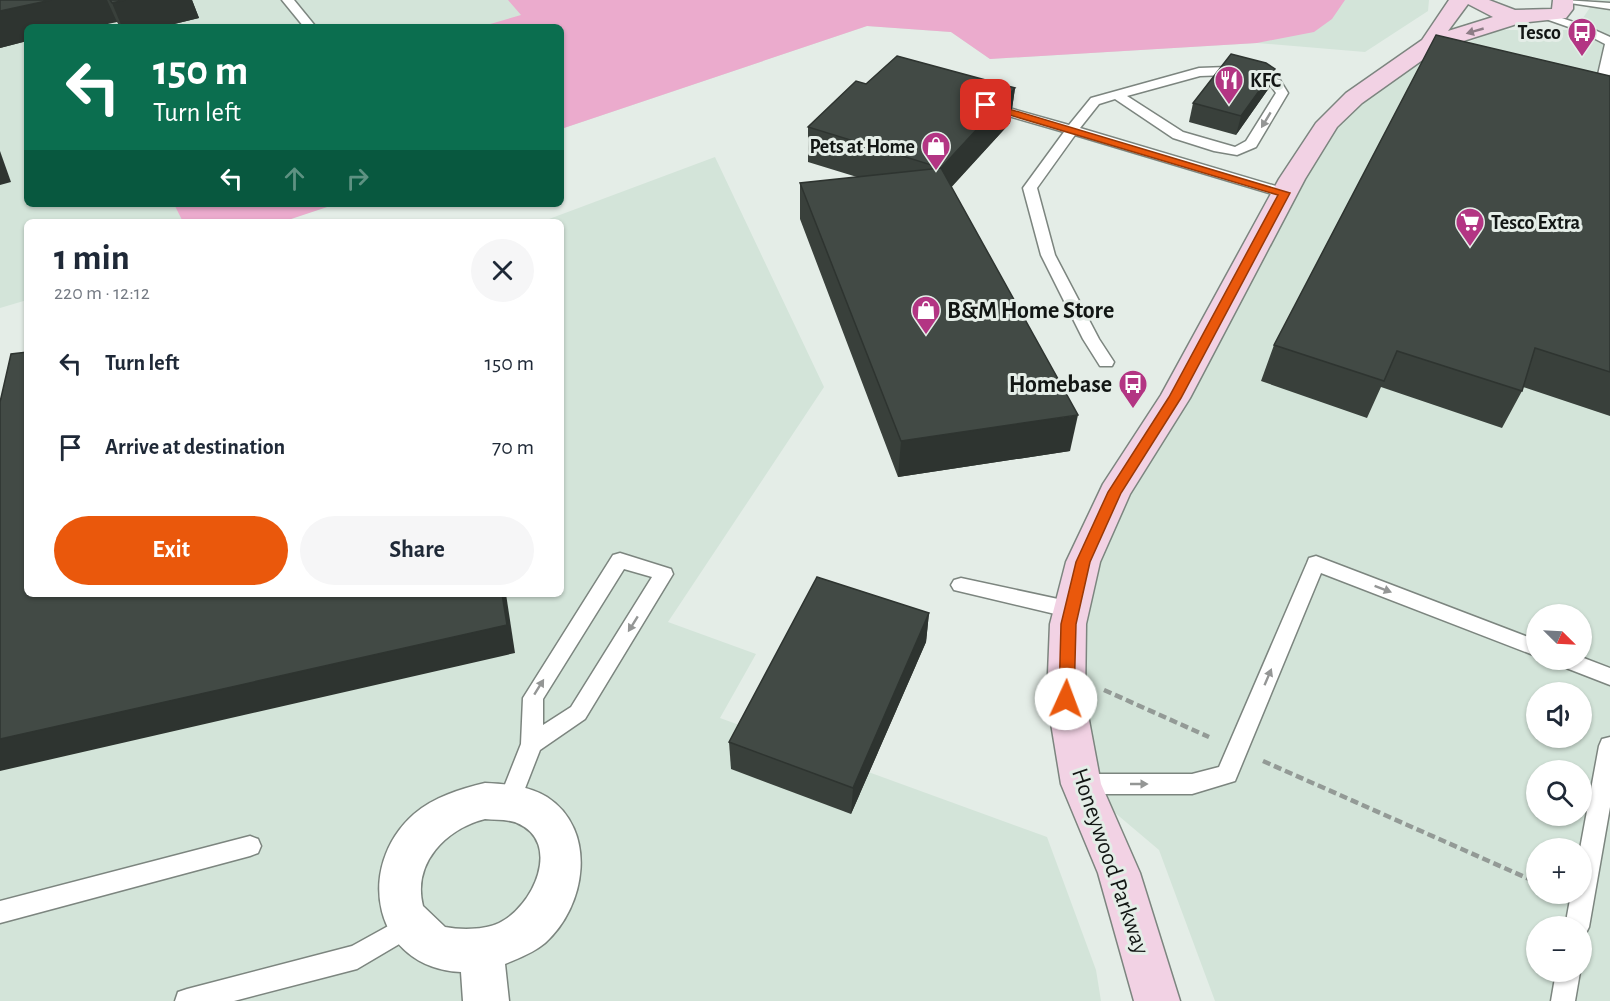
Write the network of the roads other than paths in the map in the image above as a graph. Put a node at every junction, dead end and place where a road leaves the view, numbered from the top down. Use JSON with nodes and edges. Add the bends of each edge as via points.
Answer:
{"nodes":[{"id":1,"x":288,"y":0,"type":"edge"},
{"id":2,"x":1460,"y":0,"type":"edge"},
{"id":3,"x":1475,"y":0,"type":"edge"},
{"id":4,"x":1563,"y":0,"type":"edge"},
{"id":5,"x":1570,"y":0,"type":"edge"},
{"id":6,"x":1610,"y":6,"type":"edge"},
{"id":7,"x":1520,"y":16,"type":"junction"},
{"id":8,"x":1547,"y":16,"type":"junction"},
{"id":9,"x":308,"y":24,"type":"edge"},
{"id":10,"x":1610,"y":43,"type":"edge"},
{"id":11,"x":1430,"y":44,"type":"junction"},
{"id":12,"x":1117,"y":95,"type":"junction"},
{"id":13,"x":975,"y":102,"type":"edge"},
{"id":14,"x":1610,"y":105,"type":"edge"},
{"id":15,"x":1072,"y":130,"type":"junction"},
{"id":16,"x":1284,"y":193,"type":"junction"},
{"id":17,"x":1106,"y":362,"type":"dead end"},
{"id":18,"x":961,"y":585,"type":"dead end"},
{"id":19,"x":1072,"y":610,"type":"junction"},
{"id":20,"x":1526,"y":644,"type":"edge"},
{"id":21,"x":1592,"y":670,"type":"edge"},
{"id":22,"x":1610,"y":677,"type":"edge"},
{"id":23,"x":532,"y":744,"type":"junction"},
{"id":24,"x":1610,"y":746,"type":"edge"},
{"id":25,"x":1081,"y":784,"type":"junction"},
{"id":26,"x":509,"y":802,"type":"junction"},
{"id":27,"x":250,"y":846,"type":"dead end"},
{"id":28,"x":0,"y":912,"type":"edge"},
{"id":29,"x":1579,"y":916,"type":"edge"},
{"id":30,"x":410,"y":925,"type":"junction"},
{"id":31,"x":481,"y":950,"type":"junction"},
{"id":32,"x":1566,"y":982,"type":"edge"},
{"id":33,"x":187,"y":1001,"type":"edge"},
{"id":34,"x":486,"y":1001,"type":"edge"},
{"id":35,"x":1158,"y":1001,"type":"edge"},
{"id":36,"x":1563,"y":1001,"type":"edge"}],
"edges":[{"from":1,"to":9,"type":"lane"},
{"from":2,"to":11,"type":"street","name":"Honeywood Parkway"},
{"from":3,"to":7,"type":"street","via":[[1487,8]]},
{"from":4,"to":8,"type":"street","via":[[1559,14]]},
{"from":5,"to":6,"type":"lane"},
{"from":7,"to":8,"type":"street"},
{"from":7,"to":11,"type":"street","name":"Honeywood Parkway","one_way":true},
{"from":8,"to":10,"type":"lane"},
{"from":10,"to":14,"type":"lane","via":[[1594,91]]},
{"from":11,"to":16,"type":"street","name":"Honeywood Parkway","via":[[1354,98],[1328,123]]},
{"from":12,"to":12,"type":"lane","one_way":true,"via":[[1199,72],[1227,71],[1276,83],[1282,93],[1251,144],[1237,150],[1178,135]]},
{"from":12,"to":15,"type":"lane","via":[[1095,101]]},
{"from":13,"to":15,"type":"lane"},
{"from":15,"to":16,"type":"lane"},
{"from":15,"to":17,"type":"lane","via":[[1030,188],[1048,255]]},
{"from":16,"to":19,"type":"street","name":"Honeywood Parkway","via":[[1175,398],[1115,492],[1083,562]]},
{"from":18,"to":19,"type":"lane"},
{"from":19,"to":25,"type":"street","name":"Honeywood Parkway","via":[[1068,624],[1066,699]]},
{"from":25,"to":20,"type":"lane","one_way":true,"via":[[1192,784],[1227,774],[1316,563]]},
{"from":21,"to":22,"type":"lane"},
{"from":23,"to":23,"type":"lane","one_way":true,"via":[[533,698],[620,560],[664,574],[578,713]]},
{"from":23,"to":26,"type":"lane"},
{"from":24,"to":29,"type":"lane"},
{"from":25,"to":35,"type":"street","name":"Honeywood Parkway","via":[[1119,873]]},
{"from":26,"to":30,"type":"street","via":[[485,801],[460,807],[438,819],[419,837],[406,858],[399,882],[400,905]]},
{"from":26,"to":31,"type":"street","via":[[533,810],[550,826],[560,847],[561,873],[553,899],[535,922],[510,940]]},
{"from":27,"to":28,"type":"lane"},
{"from":30,"to":31,"type":"street","via":[[428,942],[453,951]]},
{"from":30,"to":33,"type":"lane","via":[[357,957]]},
{"from":31,"to":34,"type":"street"},
{"from":32,"to":36,"type":"lane"}]}
